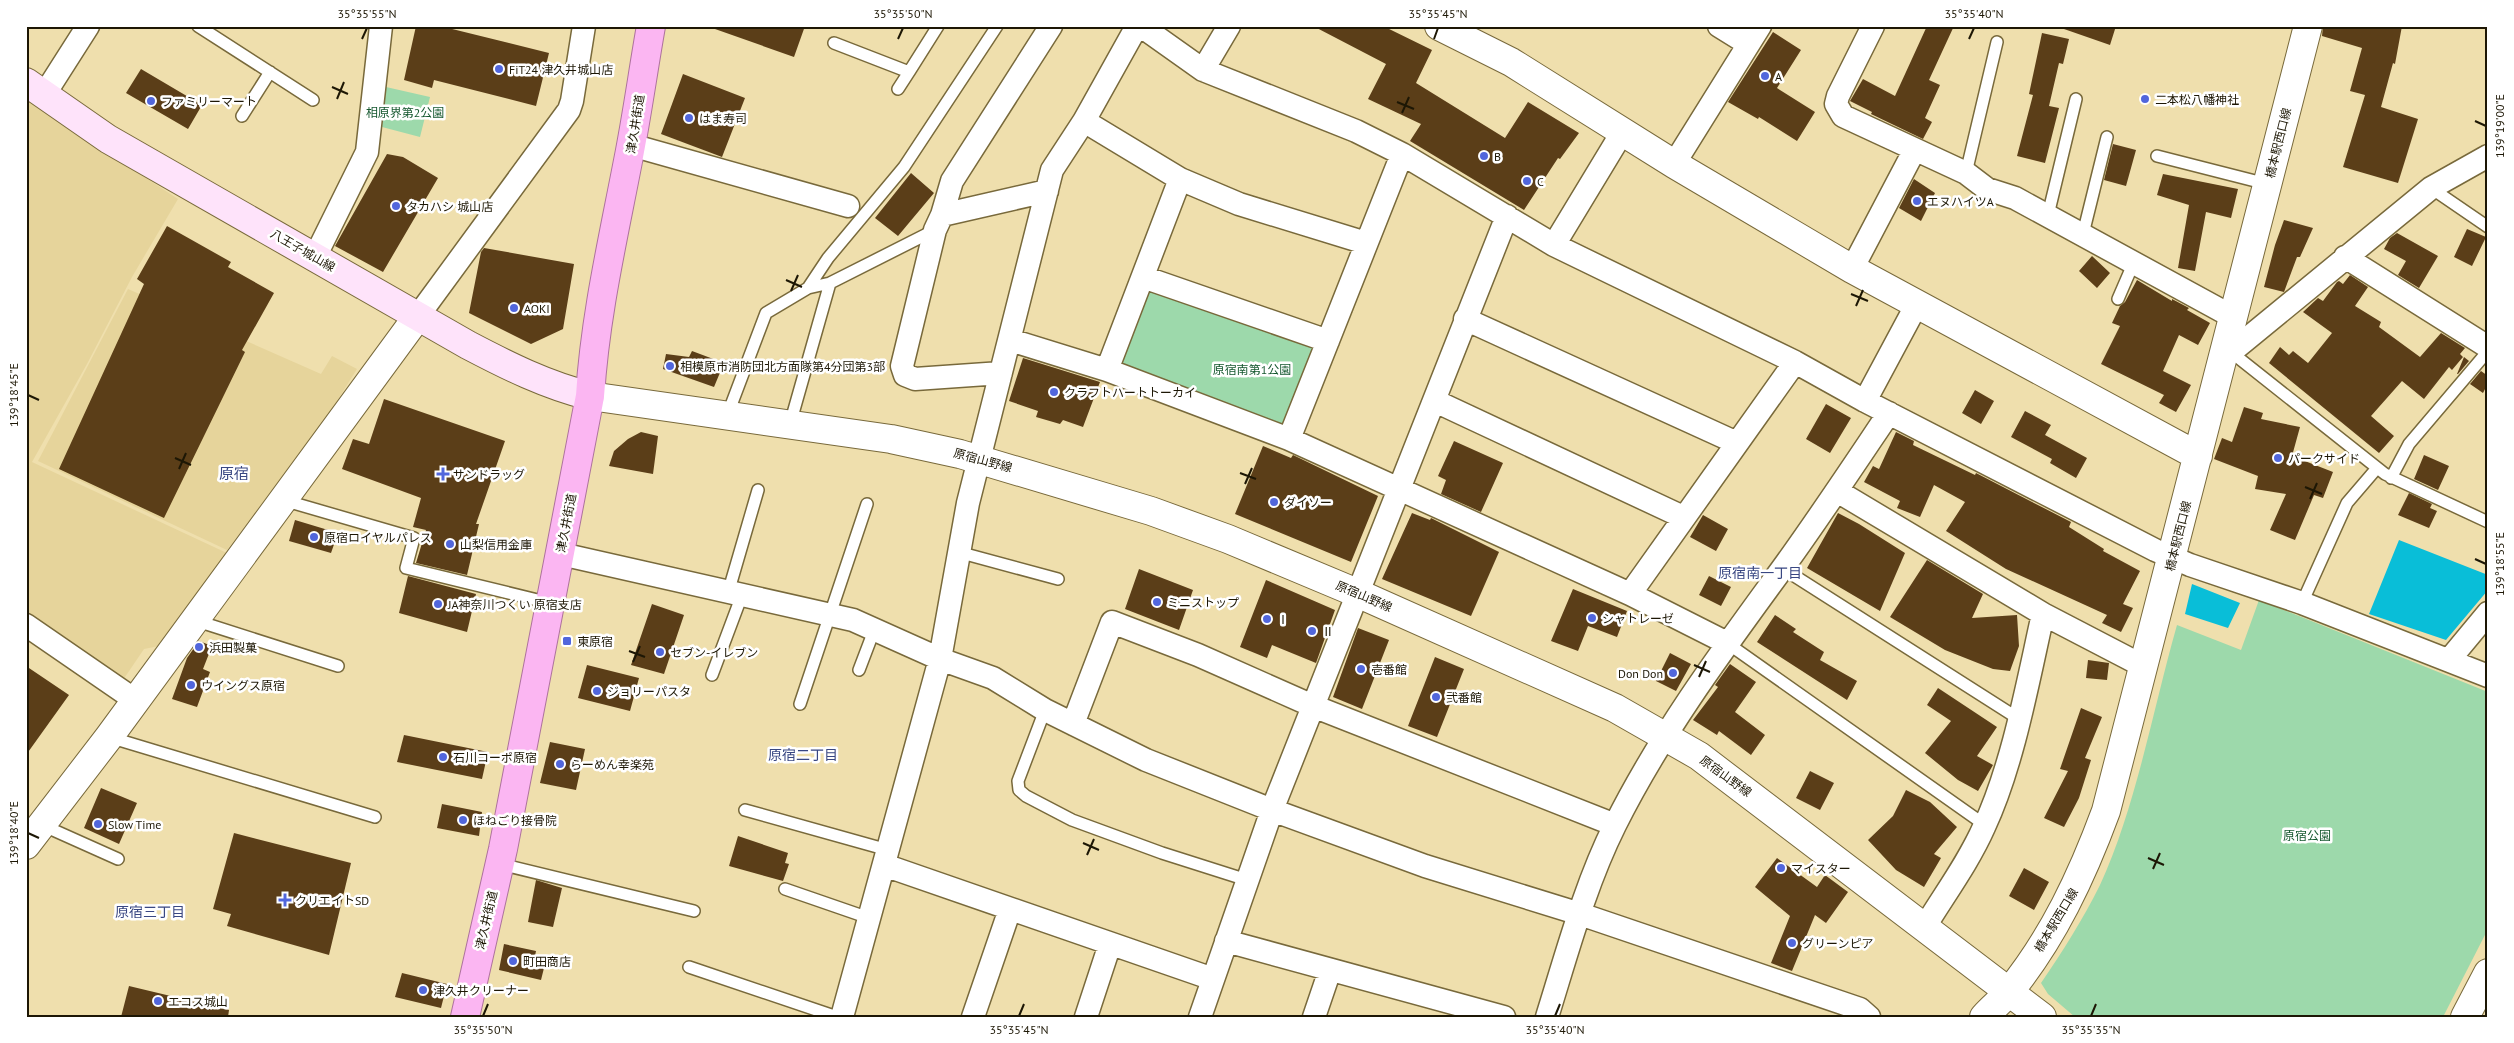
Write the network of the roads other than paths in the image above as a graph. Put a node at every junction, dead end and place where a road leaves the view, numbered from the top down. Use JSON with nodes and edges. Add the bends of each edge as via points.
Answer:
{"nodes":[{"id":1,"x":88,"y":26,"type":"edge"},
{"id":2,"x":198,"y":26,"type":"edge"},
{"id":3,"x":381,"y":26,"type":"edge"},
{"id":4,"x":584,"y":26,"type":"edge"},
{"id":5,"x":651,"y":26,"type":"edge"},
{"id":6,"x":938,"y":26,"type":"edge"},
{"id":7,"x":997,"y":26,"type":"edge"},
{"id":8,"x":1052,"y":26,"type":"edge"},
{"id":9,"x":1137,"y":26,"type":"edge"},
{"id":10,"x":1141,"y":26,"type":"edge"},
{"id":11,"x":1229,"y":26,"type":"edge"},
{"id":12,"x":1439,"y":26,"type":"edge"},
{"id":13,"x":1719,"y":26,"type":"edge"},
{"id":14,"x":1874,"y":26,"type":"edge"},
{"id":15,"x":2308,"y":26,"type":"edge"},
{"id":16,"x":1754,"y":35,"type":"edge"},
{"id":17,"x":1997,"y":42,"type":"dead end"},
{"id":18,"x":834,"y":44,"type":"dead end"},
{"id":19,"x":1203,"y":70,"type":"junction"},
{"id":20,"x":270,"y":72,"type":"junction"},
{"id":21,"x":909,"y":72,"type":"junction"},
{"id":22,"x":35,"y":88,"type":"edge"},
{"id":23,"x":898,"y":89,"type":"dead end"},
{"id":24,"x":2076,"y":99,"type":"dead end"},
{"id":25,"x":313,"y":100,"type":"dead end"},
{"id":26,"x":242,"y":116,"type":"dead end"},
{"id":27,"x":1084,"y":121,"type":"junction"},
{"id":28,"x":1622,"y":131,"type":"junction"},
{"id":29,"x":2107,"y":137,"type":"dead end"},
{"id":30,"x":631,"y":145,"type":"junction"},
{"id":31,"x":1914,"y":151,"type":"junction"},
{"id":32,"x":1402,"y":154,"type":"junction"},
{"id":33,"x":2157,"y":156,"type":"dead end"},
{"id":34,"x":2488,"y":156,"type":"edge"},
{"id":35,"x":1674,"y":164,"type":"junction"},
{"id":36,"x":1966,"y":173,"type":"junction"},
{"id":37,"x":1180,"y":179,"type":"junction"},
{"id":38,"x":2267,"y":184,"type":"junction"},
{"id":39,"x":2431,"y":188,"type":"junction"},
{"id":40,"x":1047,"y":191,"type":"junction"},
{"id":41,"x":848,"y":206,"type":"dead end"},
{"id":42,"x":2048,"y":215,"type":"junction"},
{"id":43,"x":1507,"y":216,"type":"junction"},
{"id":44,"x":939,"y":222,"type":"junction"},
{"id":45,"x":2488,"y":227,"type":"edge"},
{"id":46,"x":2082,"y":234,"type":"junction"},
{"id":47,"x":1366,"y":243,"type":"junction"},
{"id":48,"x":1554,"y":245,"type":"junction"},
{"id":49,"x":2345,"y":257,"type":"junction"},
{"id":50,"x":315,"y":258,"type":"junction"},
{"id":51,"x":2134,"y":262,"type":"junction"},
{"id":52,"x":1852,"y":269,"type":"junction"},
{"id":53,"x":1142,"y":277,"type":"junction"},
{"id":54,"x":830,"y":282,"type":"junction"},
{"id":55,"x":808,"y":288,"type":"junction"},
{"id":56,"x":2118,"y":299,"type":"dead end"},
{"id":57,"x":1917,"y":304,"type":"junction"},
{"id":58,"x":418,"y":316,"type":"junction"},
{"id":59,"x":2233,"y":317,"type":"junction"},
{"id":60,"x":1466,"y":319,"type":"junction"},
{"id":61,"x":1010,"y":340,"type":"junction"},
{"id":62,"x":1328,"y":341,"type":"junction"},
{"id":63,"x":2488,"y":347,"type":"edge"},
{"id":64,"x":2488,"y":351,"type":"edge"},
{"id":65,"x":2228,"y":352,"type":"junction"},
{"id":66,"x":1796,"y":362,"type":"junction"},
{"id":67,"x":1107,"y":370,"type":"junction"},
{"id":68,"x":1001,"y":372,"type":"junction"},
{"id":69,"x":590,"y":396,"type":"junction"},
{"id":70,"x":1435,"y":401,"type":"junction"},
{"id":71,"x":1865,"y":401,"type":"junction"},
{"id":72,"x":1889,"y":413,"type":"junction"},
{"id":73,"x":727,"y":416,"type":"junction"},
{"id":74,"x":790,"y":424,"type":"junction"},
{"id":75,"x":1289,"y":439,"type":"junction"},
{"id":76,"x":1737,"y":444,"type":"junction"},
{"id":77,"x":2198,"y":456,"type":"junction"},
{"id":78,"x":979,"y":459,"type":"junction"},
{"id":79,"x":2377,"y":468,"type":"junction"},
{"id":80,"x":2391,"y":478,"type":"junction"},
{"id":81,"x":758,"y":490,"type":"dead end"},
{"id":82,"x":1399,"y":491,"type":"junction"},
{"id":83,"x":1837,"y":491,"type":"junction"},
{"id":84,"x":283,"y":500,"type":"junction"},
{"id":85,"x":867,"y":504,"type":"dead end"},
{"id":86,"x":1684,"y":517,"type":"junction"},
{"id":87,"x":2488,"y":522,"type":"edge"},
{"id":88,"x":958,"y":552,"type":"junction"},
{"id":89,"x":561,"y":554,"type":"junction"},
{"id":90,"x":2172,"y":558,"type":"junction"},
{"id":91,"x":1782,"y":568,"type":"junction"},
{"id":92,"x":1058,"y":579,"type":"dead end"},
{"id":93,"x":1357,"y":593,"type":"junction"},
{"id":94,"x":735,"y":594,"type":"junction"},
{"id":95,"x":1630,"y":594,"type":"junction"},
{"id":96,"x":551,"y":603,"type":"junction"},
{"id":97,"x":2302,"y":603,"type":"junction"},
{"id":98,"x":2488,"y":613,"type":"edge"},
{"id":99,"x":829,"y":614,"type":"junction"},
{"id":100,"x":2043,"y":614,"type":"junction"},
{"id":101,"x":194,"y":620,"type":"junction"},
{"id":102,"x":26,"y":624,"type":"edge"},
{"id":103,"x":875,"y":628,"type":"junction"},
{"id":104,"x":1727,"y":643,"type":"junction"},
{"id":105,"x":940,"y":659,"type":"junction"},
{"id":106,"x":2450,"y":660,"type":"junction"},
{"id":107,"x":338,"y":666,"type":"dead end"},
{"id":108,"x":2143,"y":666,"type":"junction"},
{"id":109,"x":859,"y":670,"type":"dead end"},
{"id":110,"x":712,"y":675,"type":"dead end"},
{"id":111,"x":2488,"y":676,"type":"edge"},
{"id":112,"x":135,"y":700,"type":"junction"},
{"id":113,"x":800,"y":704,"type":"dead end"},
{"id":114,"x":1313,"y":706,"type":"junction"},
{"id":115,"x":1045,"y":710,"type":"junction"},
{"id":116,"x":2019,"y":719,"type":"junction"},
{"id":117,"x":1073,"y":724,"type":"junction"},
{"id":118,"x":1664,"y":735,"type":"junction"},
{"id":119,"x":109,"y":737,"type":"junction"},
{"id":120,"x":744,"y":810,"type":"dead end"},
{"id":121,"x":1272,"y":810,"type":"junction"},
{"id":122,"x":375,"y":817,"type":"dead end"},
{"id":123,"x":1615,"y":825,"type":"junction"},
{"id":124,"x":1985,"y":825,"type":"junction"},
{"id":125,"x":34,"y":835,"type":"edge"},
{"id":126,"x":886,"y":858,"type":"junction"},
{"id":127,"x":118,"y":859,"type":"dead end"},
{"id":128,"x":500,"y":864,"type":"junction"},
{"id":129,"x":1247,"y":880,"type":"junction"},
{"id":130,"x":784,"y":890,"type":"dead end"},
{"id":131,"x":1010,"y":909,"type":"junction"},
{"id":132,"x":694,"y":911,"type":"dead end"},
{"id":133,"x":1580,"y":914,"type":"junction"},
{"id":134,"x":869,"y":918,"type":"junction"},
{"id":135,"x":1924,"y":928,"type":"junction"},
{"id":136,"x":1226,"y":940,"type":"junction"},
{"id":137,"x":1110,"y":944,"type":"junction"},
{"id":138,"x":689,"y":967,"type":"dead end"},
{"id":139,"x":1330,"y":970,"type":"junction"},
{"id":140,"x":2488,"y":973,"type":"edge"},
{"id":141,"x":1213,"y":979,"type":"junction"},
{"id":142,"x":2008,"y":993,"type":"junction"},
{"id":143,"x":465,"y":1017,"type":"edge"},
{"id":144,"x":837,"y":1017,"type":"edge"},
{"id":145,"x":842,"y":1017,"type":"edge"},
{"id":146,"x":973,"y":1017,"type":"edge"},
{"id":147,"x":1086,"y":1017,"type":"edge"},
{"id":148,"x":1200,"y":1017,"type":"edge"},
{"id":149,"x":1314,"y":1017,"type":"edge"},
{"id":150,"x":1504,"y":1017,"type":"edge"},
{"id":151,"x":1546,"y":1017,"type":"edge"},
{"id":152,"x":1869,"y":1017,"type":"edge"},
{"id":153,"x":1984,"y":1017,"type":"edge"},
{"id":154,"x":2042,"y":1017,"type":"edge"},
{"id":155,"x":2465,"y":1017,"type":"edge"}],
"edges":[{"from":1,"to":22,"type":"street"},
{"from":2,"to":20,"type":"lane"},
{"from":3,"to":50,"type":"street","via":[[367,152]]},
{"from":4,"to":58,"type":"street","via":[[569,110]]},
{"from":5,"to":30,"type":"highway","name":"津久井街道"},
{"from":6,"to":21,"type":"lane"},
{"from":7,"to":55,"type":"lane","via":[[904,167],[828,258]]},
{"from":8,"to":44,"type":"street","via":[[952,181]]},
{"from":9,"to":27,"type":"street"},
{"from":10,"to":19,"type":"street"},
{"from":11,"to":19,"type":"street"},
{"from":12,"to":28,"type":"street","via":[[1511,62]]},
{"from":13,"to":16,"type":"street"},
{"from":14,"to":31,"type":"street","via":[[1836,104],[1843,116]]},
{"from":15,"to":38,"type":"street","name":"橋本駅西口線"},
{"from":16,"to":35,"type":"street"},
{"from":17,"to":36,"type":"lane"},
{"from":18,"to":21,"type":"lane"},
{"from":19,"to":32,"type":"street","via":[[1356,131]]},
{"from":20,"to":25,"type":"lane"},
{"from":20,"to":26,"type":"lane"},
{"from":21,"to":23,"type":"lane"},
{"from":22,"to":50,"type":"main road","name":"八王子城山線","via":[[108,139]]},
{"from":24,"to":42,"type":"lane"},
{"from":27,"to":37,"type":"street"},
{"from":27,"to":40,"type":"street","via":[[1052,170]]},
{"from":28,"to":35,"type":"street"},
{"from":28,"to":48,"type":"street"},
{"from":29,"to":46,"type":"lane"},
{"from":30,"to":41,"type":"street"},
{"from":30,"to":69,"type":"highway","name":"津久井街道","via":[[602,296]]},
{"from":31,"to":36,"type":"street"},
{"from":31,"to":52,"type":"street"},
{"from":32,"to":43,"type":"street"},
{"from":32,"to":47,"type":"street"},
{"from":33,"to":38,"type":"lane"},
{"from":34,"to":39,"type":"street"},
{"from":35,"to":52,"type":"street"},
{"from":36,"to":42,"type":"street","via":[[1988,189]]},
{"from":37,"to":47,"type":"street","via":[[1239,204]]},
{"from":37,"to":53,"type":"street"},
{"from":38,"to":59,"type":"street","name":"橋本駅西口線"},
{"from":39,"to":45,"type":"lane"},
{"from":39,"to":49,"type":"street"},
{"from":40,"to":44,"type":"street"},
{"from":40,"to":61,"type":"street"},
{"from":42,"to":46,"type":"street"},
{"from":43,"to":48,"type":"street"},
{"from":43,"to":60,"type":"street"},
{"from":44,"to":54,"type":"lane"},
{"from":44,"to":68,"type":"street","via":[[902,372],[915,379]]},
{"from":46,"to":51,"type":"street"},
{"from":47,"to":62,"type":"street"},
{"from":48,"to":66,"type":"street"},
{"from":49,"to":63,"type":"street"},
{"from":49,"to":65,"type":"street"},
{"from":50,"to":58,"type":"main road","name":"八王子城山線"},
{"from":51,"to":56,"type":"lane"},
{"from":51,"to":59,"type":"street"},
{"from":52,"to":57,"type":"street"},
{"from":53,"to":62,"type":"street"},
{"from":53,"to":67,"type":"street"},
{"from":54,"to":55,"type":"lane"},
{"from":54,"to":74,"type":"lane"},
{"from":55,"to":73,"type":"lane","via":[[766,313]]},
{"from":57,"to":71,"type":"street"},
{"from":57,"to":77,"type":"street"},
{"from":58,"to":69,"type":"main road","name":"八王子城山線","via":[[520,372],[556,387]]},
{"from":58,"to":84,"type":"street"},
{"from":59,"to":65,"type":"street","name":"橋本駅西口線"},
{"from":60,"to":70,"type":"street"},
{"from":60,"to":76,"type":"street"},
{"from":61,"to":67,"type":"street"},
{"from":61,"to":68,"type":"street"},
{"from":62,"to":75,"type":"street"},
{"from":64,"to":80,"type":"lane","via":[[2408,444]]},
{"from":65,"to":77,"type":"street","name":"橋本駅西口線"},
{"from":65,"to":79,"type":"lane"},
{"from":66,"to":71,"type":"street"},
{"from":66,"to":76,"type":"street"},
{"from":67,"to":75,"type":"street"},
{"from":68,"to":78,"type":"street"},
{"from":69,"to":73,"type":"street","name":"原宿山野線"},
{"from":69,"to":89,"type":"highway","name":"津久井街道"},
{"from":70,"to":82,"type":"street"},
{"from":70,"to":86,"type":"street"},
{"from":71,"to":72,"type":"street"},
{"from":72,"to":83,"type":"street"},
{"from":72,"to":90,"type":"street"},
{"from":73,"to":74,"type":"street","name":"原宿山野線"},
{"from":74,"to":78,"type":"street","name":"原宿山野線","via":[[891,439]]},
{"from":75,"to":82,"type":"street"},
{"from":76,"to":86,"type":"street"},
{"from":77,"to":90,"type":"street","name":"橋本駅西口線"},
{"from":78,"to":88,"type":"street"},
{"from":78,"to":93,"type":"street","name":"原宿山野線","via":[[1150,511],[1228,539]]},
{"from":79,"to":80,"type":"lane"},
{"from":79,"to":97,"type":"lane","via":[[2346,503]]},
{"from":80,"to":87,"type":"lane"},
{"from":81,"to":94,"type":"lane"},
{"from":82,"to":93,"type":"street"},
{"from":82,"to":95,"type":"street"},
{"from":83,"to":91,"type":"street"},
{"from":83,"to":100,"type":"street"},
{"from":84,"to":96,"type":"lane","via":[[414,538],[406,568]]},
{"from":84,"to":101,"type":"street"},
{"from":85,"to":99,"type":"lane"},
{"from":86,"to":95,"type":"street"},
{"from":88,"to":92,"type":"lane"},
{"from":88,"to":105,"type":"street"},
{"from":89,"to":94,"type":"street"},
{"from":89,"to":96,"type":"highway","name":"津久井街道"},
{"from":90,"to":97,"type":"street"},
{"from":90,"to":108,"type":"street","name":"橋本駅西口線"},
{"from":91,"to":104,"type":"street"},
{"from":91,"to":116,"type":"lane"},
{"from":93,"to":114,"type":"street"},
{"from":93,"to":118,"type":"street","name":"原宿山野線","via":[[1615,708]]},
{"from":94,"to":99,"type":"street"},
{"from":94,"to":110,"type":"lane"},
{"from":95,"to":104,"type":"street"},
{"from":96,"to":128,"type":"highway","name":"津久井街道"},
{"from":97,"to":106,"type":"street"},
{"from":98,"to":106,"type":"street"},
{"from":99,"to":103,"type":"street"},
{"from":99,"to":113,"type":"lane"},
{"from":100,"to":108,"type":"street"},
{"from":100,"to":116,"type":"street"},
{"from":101,"to":107,"type":"lane"},
{"from":101,"to":112,"type":"street"},
{"from":102,"to":112,"type":"street"},
{"from":103,"to":105,"type":"street"},
{"from":103,"to":109,"type":"lane"},
{"from":104,"to":118,"type":"street"},
{"from":104,"to":124,"type":"lane"},
{"from":105,"to":115,"type":"street","via":[[993,678]]},
{"from":105,"to":126,"type":"street"},
{"from":106,"to":111,"type":"street"},
{"from":108,"to":142,"type":"street","name":"橋本駅西口線","via":[[2106,811],[2088,860],[2052,930]]},
{"from":112,"to":119,"type":"street"},
{"from":114,"to":117,"type":"street","via":[[1198,655],[1112,622]]},
{"from":114,"to":121,"type":"street"},
{"from":114,"to":123,"type":"street"},
{"from":115,"to":117,"type":"street"},
{"from":115,"to":129,"type":"lane","via":[[1018,781],[1019,790],[1026,796],[1080,823]]},
{"from":116,"to":124,"type":"street"},
{"from":117,"to":121,"type":"street","via":[[1146,760]]},
{"from":118,"to":123,"type":"street"},
{"from":118,"to":135,"type":"street","name":"原宿山野線","via":[[1734,781]]},
{"from":119,"to":122,"type":"lane"},
{"from":119,"to":125,"type":"street"},
{"from":120,"to":126,"type":"lane"},
{"from":121,"to":129,"type":"street"},
{"from":121,"to":133,"type":"street","via":[[1425,866]]},
{"from":123,"to":133,"type":"street"},
{"from":124,"to":135,"type":"street"},
{"from":125,"to":127,"type":"lane"},
{"from":126,"to":131,"type":"street"},
{"from":126,"to":134,"type":"street"},
{"from":128,"to":132,"type":"lane"},
{"from":128,"to":143,"type":"highway","name":"津久井街道"},
{"from":129,"to":136,"type":"street"},
{"from":130,"to":134,"type":"lane"},
{"from":131,"to":137,"type":"street"},
{"from":131,"to":146,"type":"street"},
{"from":133,"to":151,"type":"street"},
{"from":133,"to":152,"type":"street","via":[[1860,1009]]},
{"from":134,"to":145,"type":"street"},
{"from":135,"to":142,"type":"street","name":"原宿山野線"},
{"from":136,"to":139,"type":"street"},
{"from":136,"to":141,"type":"street"},
{"from":137,"to":141,"type":"street"},
{"from":137,"to":147,"type":"street"},
{"from":138,"to":144,"type":"lane"},
{"from":139,"to":149,"type":"street"},
{"from":139,"to":150,"type":"street"},
{"from":140,"to":155,"type":"street"},
{"from":141,"to":148,"type":"street"},
{"from":142,"to":153,"type":"street","name":"橋本駅西口線"},
{"from":142,"to":154,"type":"street","name":"原宿山野線"}]}
